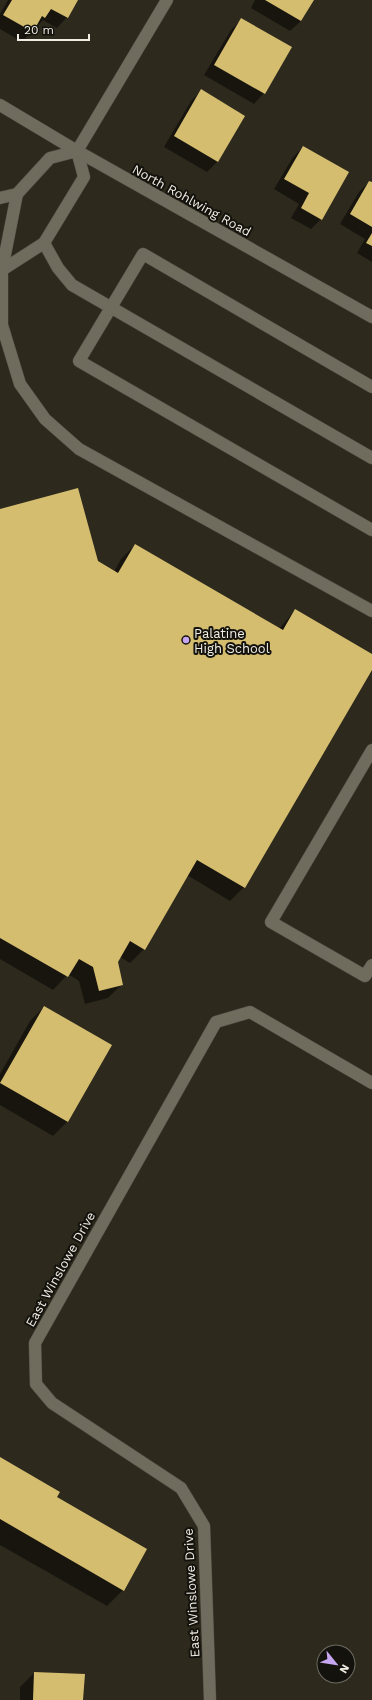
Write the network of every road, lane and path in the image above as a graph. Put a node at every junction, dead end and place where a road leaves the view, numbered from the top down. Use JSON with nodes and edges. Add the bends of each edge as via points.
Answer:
{"nodes":[{"id":1,"x":167,"y":0,"type":"edge"},
{"id":2,"x":0,"y":105,"type":"edge"},
{"id":3,"x":77,"y":151,"type":"junction"},
{"id":4,"x":17,"y":194,"type":"junction"},
{"id":5,"x":0,"y":198,"type":"edge"},
{"id":6,"x":44,"y":243,"type":"junction"},
{"id":7,"x":1,"y":271,"type":"edge"},
{"id":8,"x":112,"y":308,"type":"junction"},
{"id":9,"x":372,"y":317,"type":"edge"},
{"id":10,"x":372,"y":387,"type":"edge"},
{"id":11,"x":372,"y":458,"type":"edge"},
{"id":12,"x":372,"y":530,"type":"edge"},
{"id":13,"x":372,"y":611,"type":"edge"},
{"id":14,"x":372,"y":750,"type":"edge"},
{"id":15,"x":372,"y":965,"type":"edge"},
{"id":16,"x":372,"y":1083,"type":"edge"},
{"id":17,"x":210,"y":1700,"type":"edge"}],
"edges":[{"from":1,"to":3,"type":"street"},
{"from":2,"to":3,"type":"street","name":"North Rohlwing Road"},
{"from":3,"to":4,"type":"street","via":[[50,158]]},
{"from":3,"to":6,"type":"street","via":[[84,177]]},
{"from":3,"to":9,"type":"street","name":"North Rohlwing Road"},
{"from":4,"to":5,"type":"street"},
{"from":4,"to":7,"type":"street"},
{"from":6,"to":7,"type":"street"},
{"from":6,"to":8,"type":"street","via":[[58,268],[72,285]]},
{"from":7,"to":13,"type":"street","via":[[2,325],[20,384],[45,419],[79,448]]},
{"from":8,"to":10,"type":"street","via":[[143,254]]},
{"from":8,"to":11,"type":"street"},
{"from":8,"to":12,"type":"street","via":[[79,361]]},
{"from":14,"to":15,"type":"street","via":[[271,922],[365,976]]},
{"from":16,"to":17,"type":"street","name":"East Winslowe Drive","via":[[250,1012],[216,1022],[35,1343],[36,1384],[52,1403],[180,1488],[204,1526]]}]}
